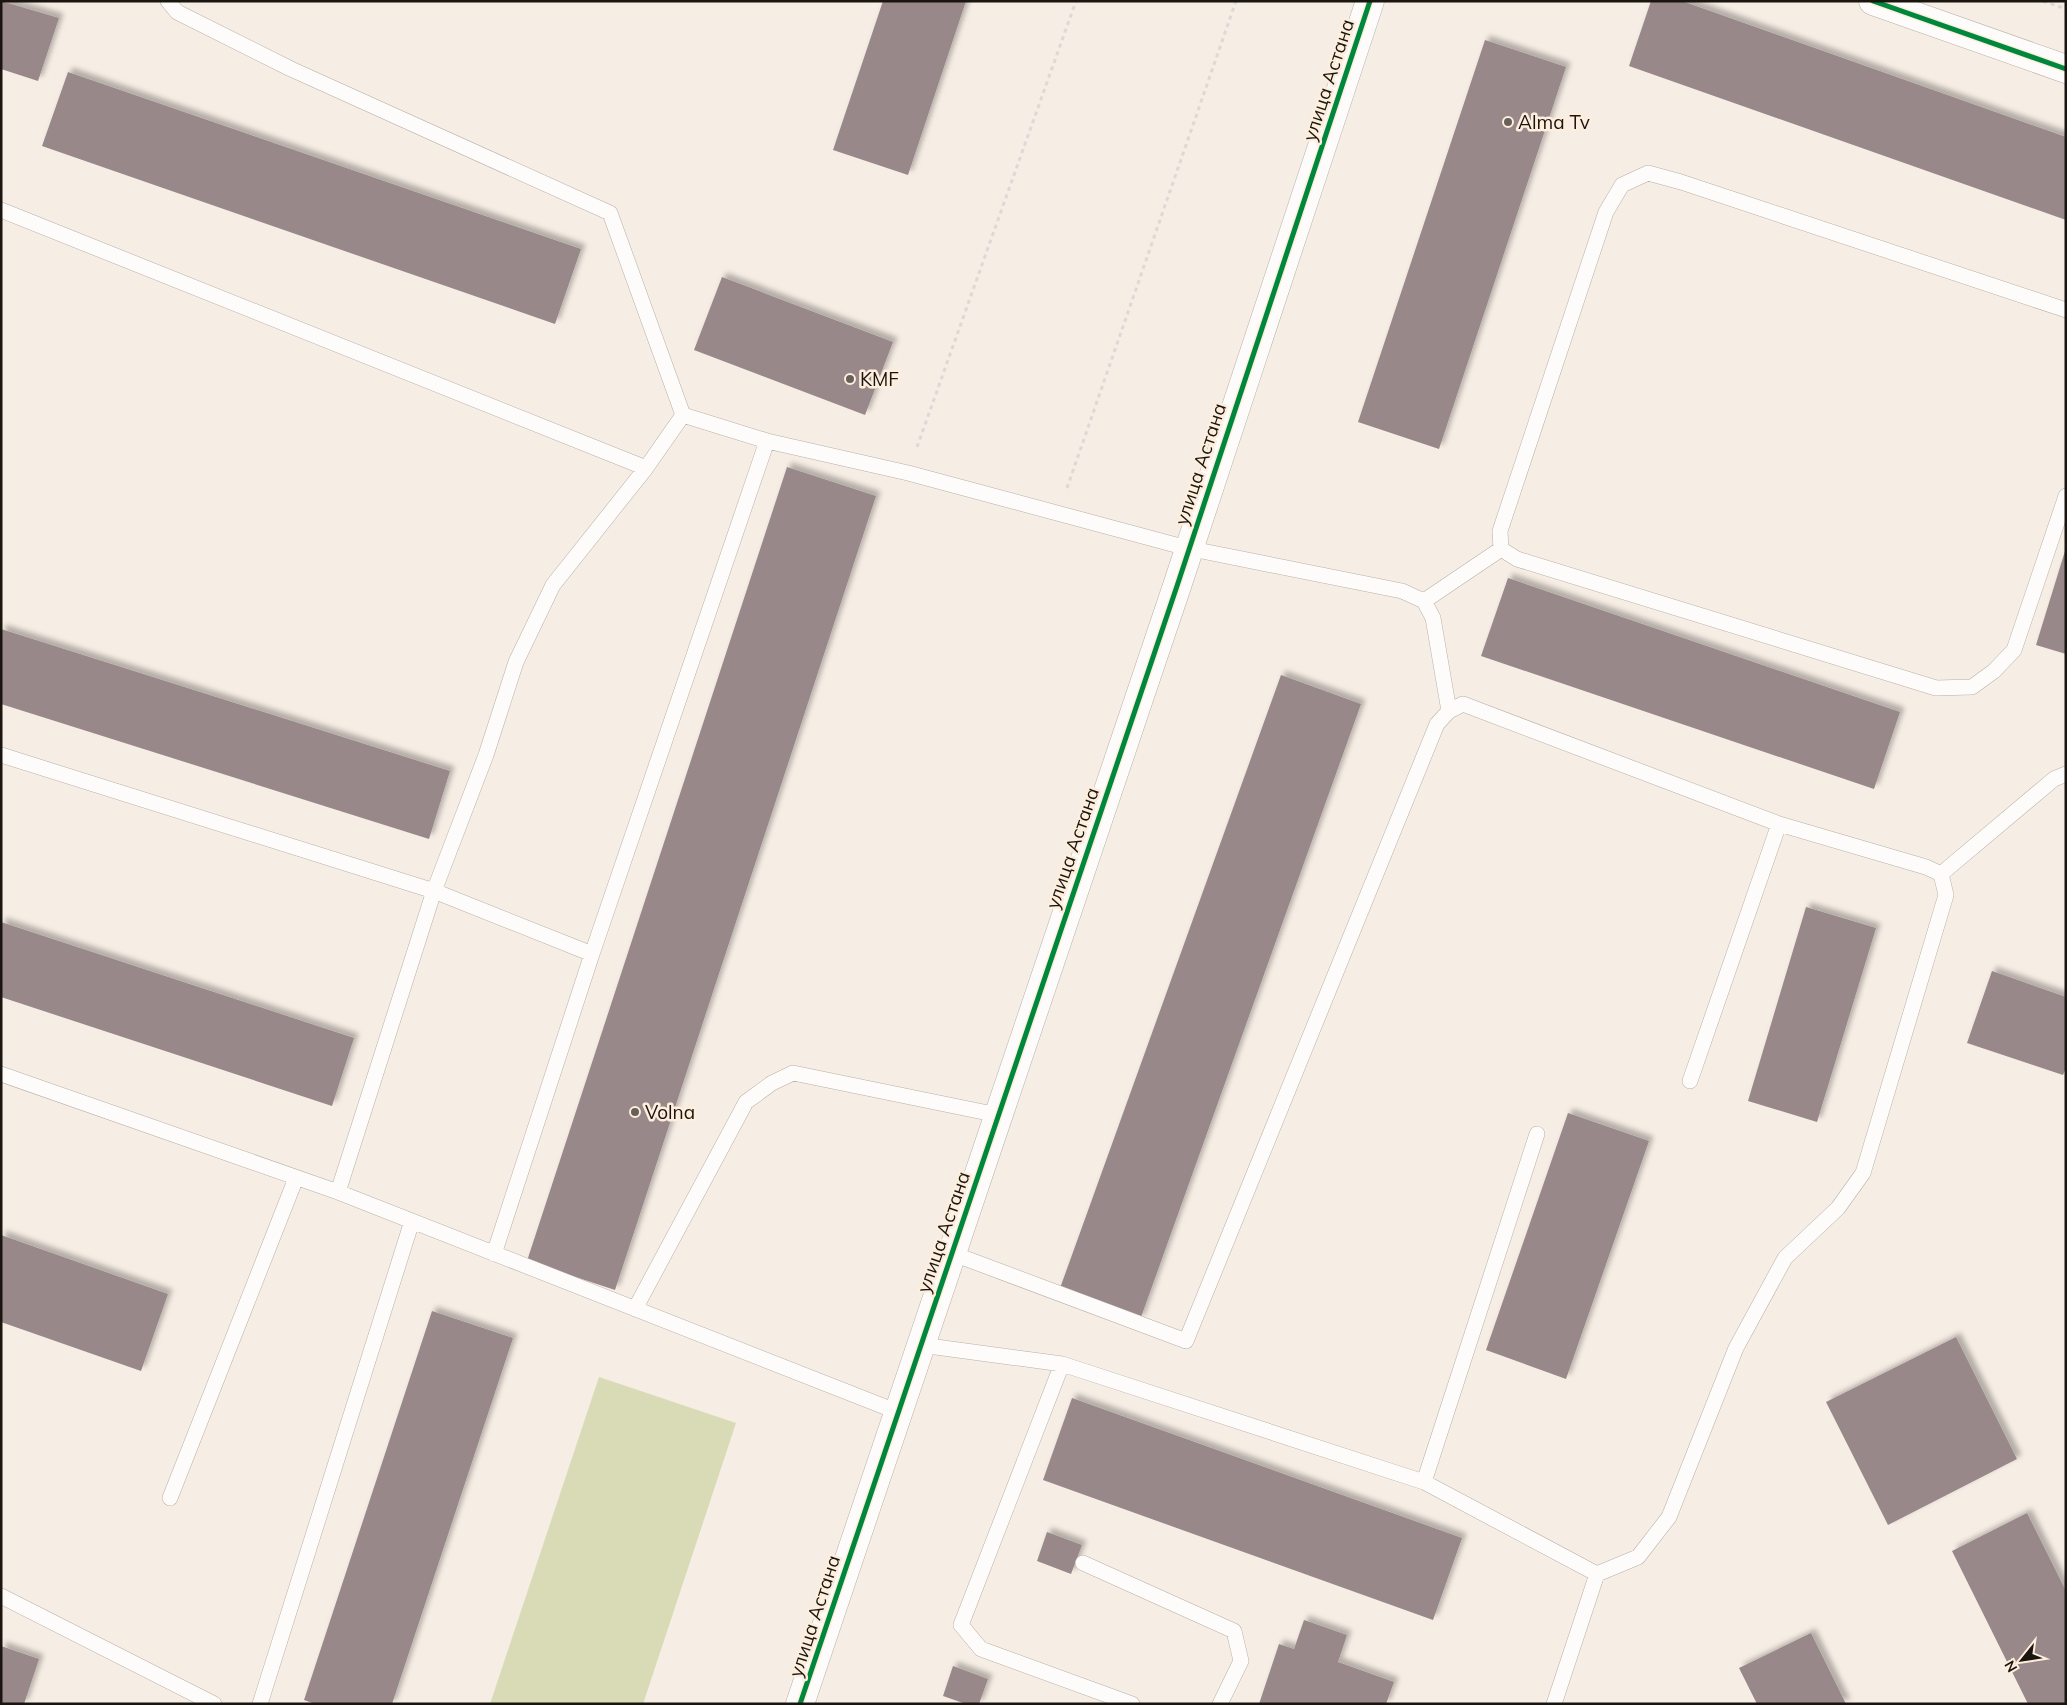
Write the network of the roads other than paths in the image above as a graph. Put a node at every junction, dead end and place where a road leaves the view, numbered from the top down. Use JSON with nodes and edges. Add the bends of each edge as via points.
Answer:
{"nodes":[{"id":1,"x":168,"y":1,"type":"edge"},
{"id":2,"x":1370,"y":1,"type":"edge"},
{"id":3,"x":1873,"y":1,"type":"edge"},
{"id":4,"x":2066,"y":69,"type":"edge"},
{"id":5,"x":1,"y":210,"type":"edge"},
{"id":6,"x":2066,"y":310,"type":"edge"},
{"id":7,"x":683,"y":415,"type":"junction"},
{"id":8,"x":767,"y":441,"type":"junction"},
{"id":9,"x":646,"y":468,"type":"junction"},
{"id":10,"x":2066,"y":496,"type":"edge"},
{"id":11,"x":1187,"y":548,"type":"junction"},
{"id":12,"x":1501,"y":549,"type":"junction"},
{"id":13,"x":1424,"y":601,"type":"junction"},
{"id":14,"x":1449,"y":711,"type":"junction"},
{"id":15,"x":1,"y":756,"type":"edge"},
{"id":16,"x":2066,"y":774,"type":"edge"},
{"id":17,"x":1779,"y":824,"type":"junction"},
{"id":18,"x":1941,"y":874,"type":"junction"},
{"id":19,"x":434,"y":892,"type":"junction"},
{"id":20,"x":592,"y":954,"type":"junction"},
{"id":21,"x":1,"y":1074,"type":"edge"},
{"id":22,"x":1690,"y":1081,"type":"dead end"},
{"id":23,"x":998,"y":1115,"type":"junction"},
{"id":24,"x":1537,"y":1134,"type":"dead end"},
{"id":25,"x":296,"y":1178,"type":"junction"},
{"id":26,"x":338,"y":1192,"type":"junction"},
{"id":27,"x":412,"y":1221,"type":"junction"},
{"id":28,"x":951,"y":1253,"type":"junction"},
{"id":29,"x":494,"y":1254,"type":"junction"},
{"id":30,"x":635,"y":1309,"type":"junction"},
{"id":31,"x":921,"y":1345,"type":"junction"},
{"id":32,"x":1062,"y":1364,"type":"junction"},
{"id":33,"x":898,"y":1412,"type":"junction"},
{"id":34,"x":1424,"y":1482,"type":"junction"},
{"id":35,"x":170,"y":1498,"type":"dead end"},
{"id":36,"x":1083,"y":1563,"type":"dead end"},
{"id":37,"x":1597,"y":1574,"type":"junction"},
{"id":38,"x":1,"y":1596,"type":"edge"},
{"id":39,"x":214,"y":1704,"type":"edge"},
{"id":40,"x":260,"y":1704,"type":"edge"},
{"id":41,"x":800,"y":1704,"type":"edge"},
{"id":42,"x":1132,"y":1704,"type":"edge"},
{"id":43,"x":1220,"y":1704,"type":"edge"},
{"id":44,"x":1554,"y":1704,"type":"edge"}],
"edges":[{"from":1,"to":7,"type":"lane","via":[[177,12],[291,69],[610,213]]},
{"from":2,"to":11,"type":"street","name":"улица Астана"},
{"from":3,"to":4,"type":"street"},
{"from":5,"to":9,"type":"lane"},
{"from":6,"to":12,"type":"lane","via":[[1648,173],[1622,185],[1606,212],[1500,531]]},
{"from":7,"to":8,"type":"lane"},
{"from":7,"to":9,"type":"lane"},
{"from":8,"to":11,"type":"lane","via":[[908,473]]},
{"from":8,"to":20,"type":"lane"},
{"from":9,"to":19,"type":"lane","via":[[553,585],[516,662],[486,755]]},
{"from":10,"to":12,"type":"lane","via":[[2014,650],[1994,671],[1972,687],[1936,688],[1517,559]]},
{"from":11,"to":13,"type":"lane","via":[[1402,591]]},
{"from":11,"to":23,"type":"street","name":"улица Астана","via":[[1177,586]]},
{"from":12,"to":13,"type":"lane"},
{"from":13,"to":14,"type":"lane","via":[[1433,618]]},
{"from":14,"to":17,"type":"lane","via":[[1463,704]]},
{"from":14,"to":28,"type":"lane","via":[[1437,724],[1186,1341]]},
{"from":15,"to":19,"type":"lane"},
{"from":16,"to":18,"type":"lane","via":[[2054,779]]},
{"from":17,"to":18,"type":"lane"},
{"from":17,"to":22,"type":"lane"},
{"from":18,"to":37,"type":"lane","via":[[1946,895],[1863,1173],[1838,1208],[1785,1258],[1736,1348],[1669,1517],[1638,1557]]},
{"from":19,"to":20,"type":"lane"},
{"from":19,"to":26,"type":"lane"},
{"from":20,"to":29,"type":"lane"},
{"from":21,"to":25,"type":"lane"},
{"from":23,"to":28,"type":"street","name":"улица Астана"},
{"from":23,"to":30,"type":"lane","via":[[793,1073],[772,1083],[746,1102]]},
{"from":24,"to":34,"type":"lane"},
{"from":25,"to":26,"type":"lane"},
{"from":25,"to":35,"type":"lane"},
{"from":26,"to":27,"type":"lane"},
{"from":27,"to":29,"type":"lane"},
{"from":27,"to":40,"type":"lane"},
{"from":28,"to":31,"type":"street","name":"улица Астана"},
{"from":29,"to":30,"type":"lane"},
{"from":30,"to":33,"type":"lane"},
{"from":31,"to":32,"type":"lane"},
{"from":31,"to":33,"type":"street","name":"улица Астана"},
{"from":32,"to":34,"type":"lane"},
{"from":32,"to":42,"type":"lane","via":[[961,1625],[981,1649]]},
{"from":33,"to":41,"type":"street","name":"улица Астана"},
{"from":34,"to":37,"type":"lane"},
{"from":36,"to":43,"type":"lane","via":[[1234,1631],[1241,1661]]},
{"from":37,"to":44,"type":"lane"},
{"from":38,"to":39,"type":"lane"}]}
